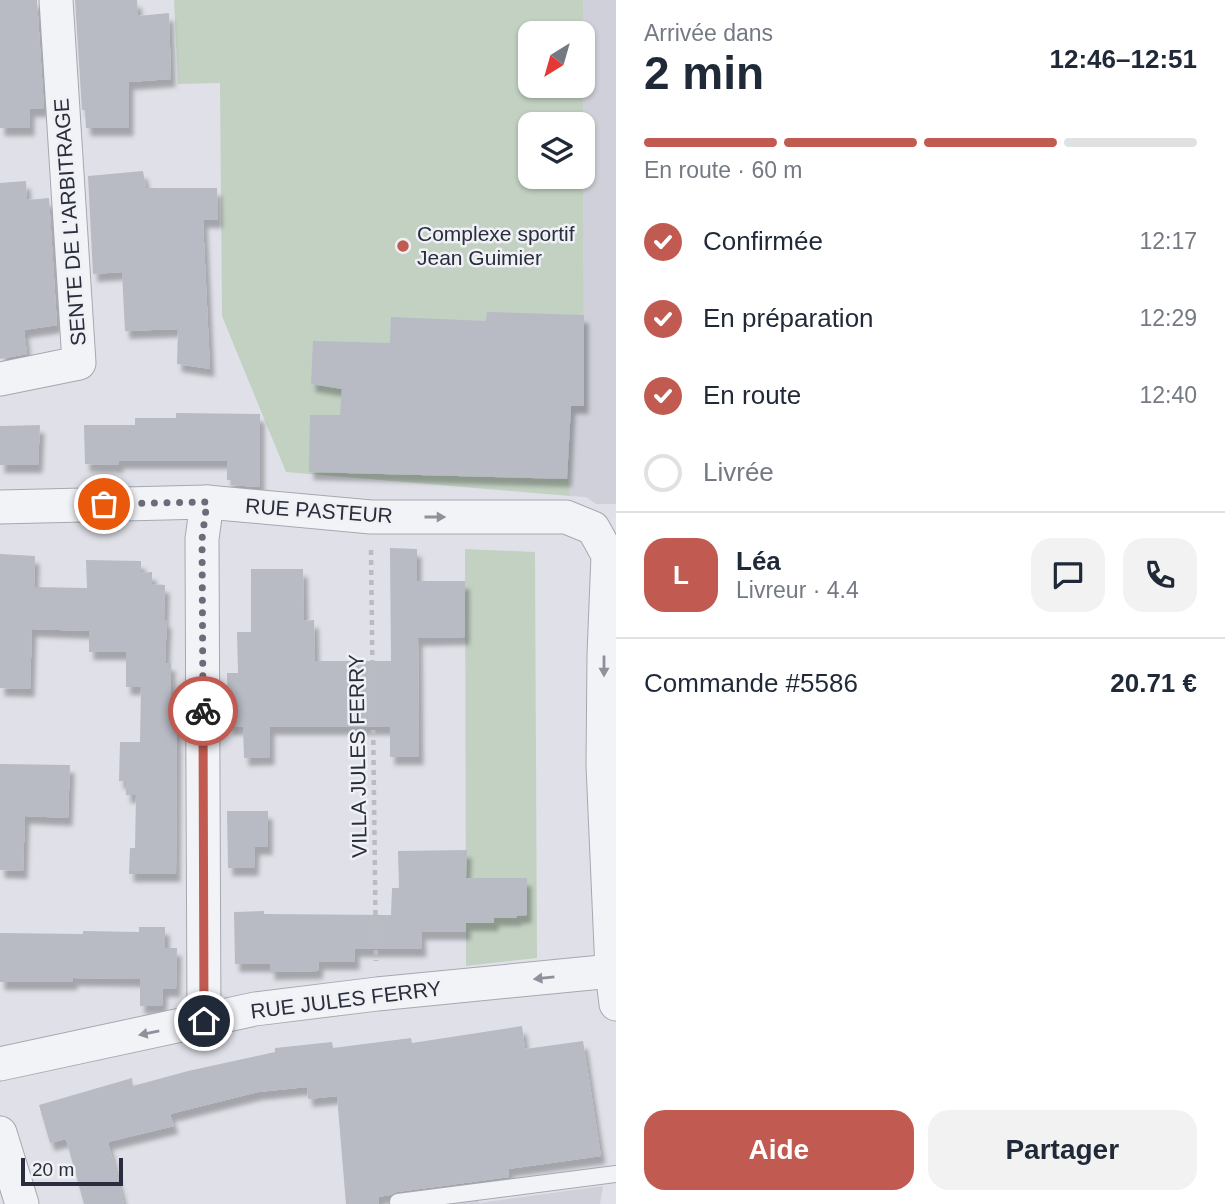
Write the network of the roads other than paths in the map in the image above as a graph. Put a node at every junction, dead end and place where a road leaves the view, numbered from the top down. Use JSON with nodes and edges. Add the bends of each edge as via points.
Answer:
{"nodes":[{"id":1,"x":56,"y":0,"type":"edge"},
{"id":2,"x":0,"y":379,"type":"edge"},
{"id":3,"x":207,"y":502,"type":"junction"},
{"id":4,"x":0,"y":507,"type":"edge"},
{"id":5,"x":606,"y":545,"type":"edge"},
{"id":6,"x":612,"y":971,"type":"junction"},
{"id":7,"x":616,"y":1004,"type":"edge"},
{"id":8,"x":204,"y":1021,"type":"junction"},
{"id":9,"x":0,"y":1065,"type":"edge"},
{"id":10,"x":0,"y":1133,"type":"edge"},
{"id":11,"x":616,"y":1174,"type":"edge"},
{"id":12,"x":398,"y":1202,"type":"dead end"},
{"id":13,"x":22,"y":1204,"type":"edge"}],
"edges":[{"from":1,"to":2,"type":"street","name":"SENTE DE L'ARBITRAGE","via":[[79,363]]},
{"from":3,"to":4,"type":"street","name":"RUE PASTEUR"},
{"from":3,"to":5,"type":"street","name":"RUE PASTEUR","one_way":true,"via":[[371,517],[566,517]]},
{"from":3,"to":8,"type":"street","via":[[202,539]]},
{"from":5,"to":6,"type":"street","one_way":true,"via":[[603,765]]},
{"from":6,"to":7,"type":"street"},
{"from":6,"to":8,"type":"street","name":"RUE JULES FERRY","one_way":true,"via":[[377,994],[255,1009]]},
{"from":8,"to":9,"type":"street","name":"RUE JULES FERRY","one_way":true},
{"from":10,"to":13,"type":"street"},
{"from":11,"to":12,"type":"lane"}]}
